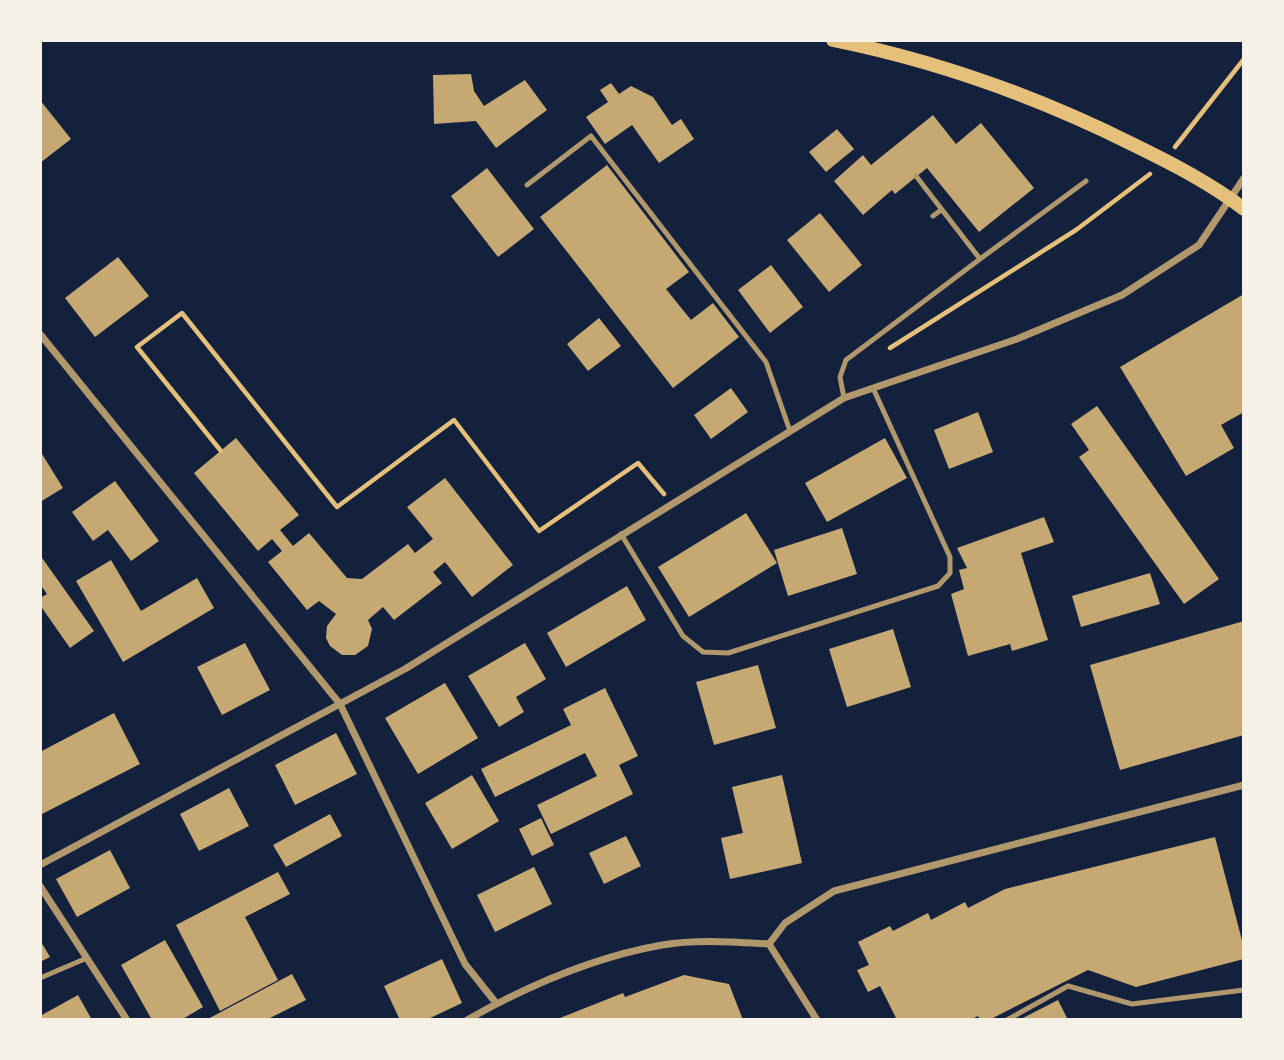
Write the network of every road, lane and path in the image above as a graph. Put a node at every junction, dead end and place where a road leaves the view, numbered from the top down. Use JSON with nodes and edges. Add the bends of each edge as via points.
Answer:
{"nodes":[{"id":1,"x":833,"y":40,"type":"edge"},
{"id":2,"x":1244,"y":60,"type":"edge"},
{"id":3,"x":1164,"y":160,"type":"junction"},
{"id":4,"x":916,"y":176,"type":"dead end"},
{"id":5,"x":1244,"y":178,"type":"edge"},
{"id":6,"x":1086,"y":181,"type":"dead end"},
{"id":7,"x":527,"y":185,"type":"dead end"},
{"id":8,"x":1231,"y":200,"type":"junction"},
{"id":9,"x":942,"y":209,"type":"junction"},
{"id":10,"x":1244,"y":209,"type":"edge"},
{"id":11,"x":933,"y":216,"type":"dead end"},
{"id":12,"x":980,"y":259,"type":"junction"},
{"id":13,"x":40,"y":334,"type":"edge"},
{"id":14,"x":888,"y":350,"type":"dead end"},
{"id":15,"x":873,"y":388,"type":"junction"},
{"id":16,"x":844,"y":398,"type":"junction"},
{"id":17,"x":790,"y":431,"type":"junction"},
{"id":18,"x":221,"y":451,"type":"dead end"},
{"id":19,"x":671,"y":503,"type":"junction"},
{"id":20,"x":621,"y":534,"type":"junction"},
{"id":21,"x":340,"y":704,"type":"junction"},
{"id":22,"x":1244,"y":785,"type":"edge"},
{"id":23,"x":40,"y":865,"type":"edge"},
{"id":24,"x":40,"y":886,"type":"edge"},
{"id":25,"x":769,"y":944,"type":"junction"},
{"id":26,"x":87,"y":958,"type":"junction"},
{"id":27,"x":40,"y":978,"type":"edge"},
{"id":28,"x":1244,"y":990,"type":"edge"},
{"id":29,"x":496,"y":1003,"type":"junction"},
{"id":30,"x":127,"y":1020,"type":"edge"},
{"id":31,"x":467,"y":1020,"type":"edge"},
{"id":32,"x":817,"y":1020,"type":"edge"},
{"id":33,"x":1007,"y":1020,"type":"edge"}],
"edges":[{"from":1,"to":3,"type":"main road","via":[[1000,85]]},
{"from":2,"to":3,"type":"path"},
{"from":3,"to":8,"type":"main road"},
{"from":3,"to":14,"type":"path","via":[[1076,230]]},
{"from":4,"to":9,"type":"lane"},
{"from":5,"to":8,"type":"street"},
{"from":6,"to":12,"type":"lane"},
{"from":7,"to":17,"type":"lane","via":[[591,136],[766,362]]},
{"from":8,"to":10,"type":"main road"},
{"from":8,"to":15,"type":"street","via":[[1199,245],[1122,295],[1017,339]]},
{"from":9,"to":11,"type":"lane"},
{"from":9,"to":12,"type":"lane"},
{"from":12,"to":16,"type":"lane","via":[[846,360],[840,377]]},
{"from":13,"to":21,"type":"street"},
{"from":15,"to":16,"type":"street"},
{"from":15,"to":20,"type":"lane","via":[[950,557],[950,573],[938,586],[728,653],[703,652],[682,636]]},
{"from":16,"to":17,"type":"street"},
{"from":17,"to":19,"type":"street"},
{"from":18,"to":19,"type":"path","via":[[137,347],[182,313],[337,507],[454,420],[538,531],[638,463]]},
{"from":19,"to":20,"type":"street"},
{"from":20,"to":21,"type":"street","via":[[510,606]]},
{"from":21,"to":23,"type":"street"},
{"from":21,"to":29,"type":"street","via":[[465,964]]},
{"from":22,"to":25,"type":"street","via":[[834,891],[785,923]]},
{"from":24,"to":26,"type":"street"},
{"from":25,"to":29,"type":"street","via":[[715,941],[664,945],[588,966]]},
{"from":25,"to":32,"type":"street"},
{"from":26,"to":27,"type":"lane"},
{"from":26,"to":30,"type":"street"},
{"from":28,"to":33,"type":"lane","via":[[1132,1004],[1068,986]]},
{"from":29,"to":31,"type":"street"}]}
